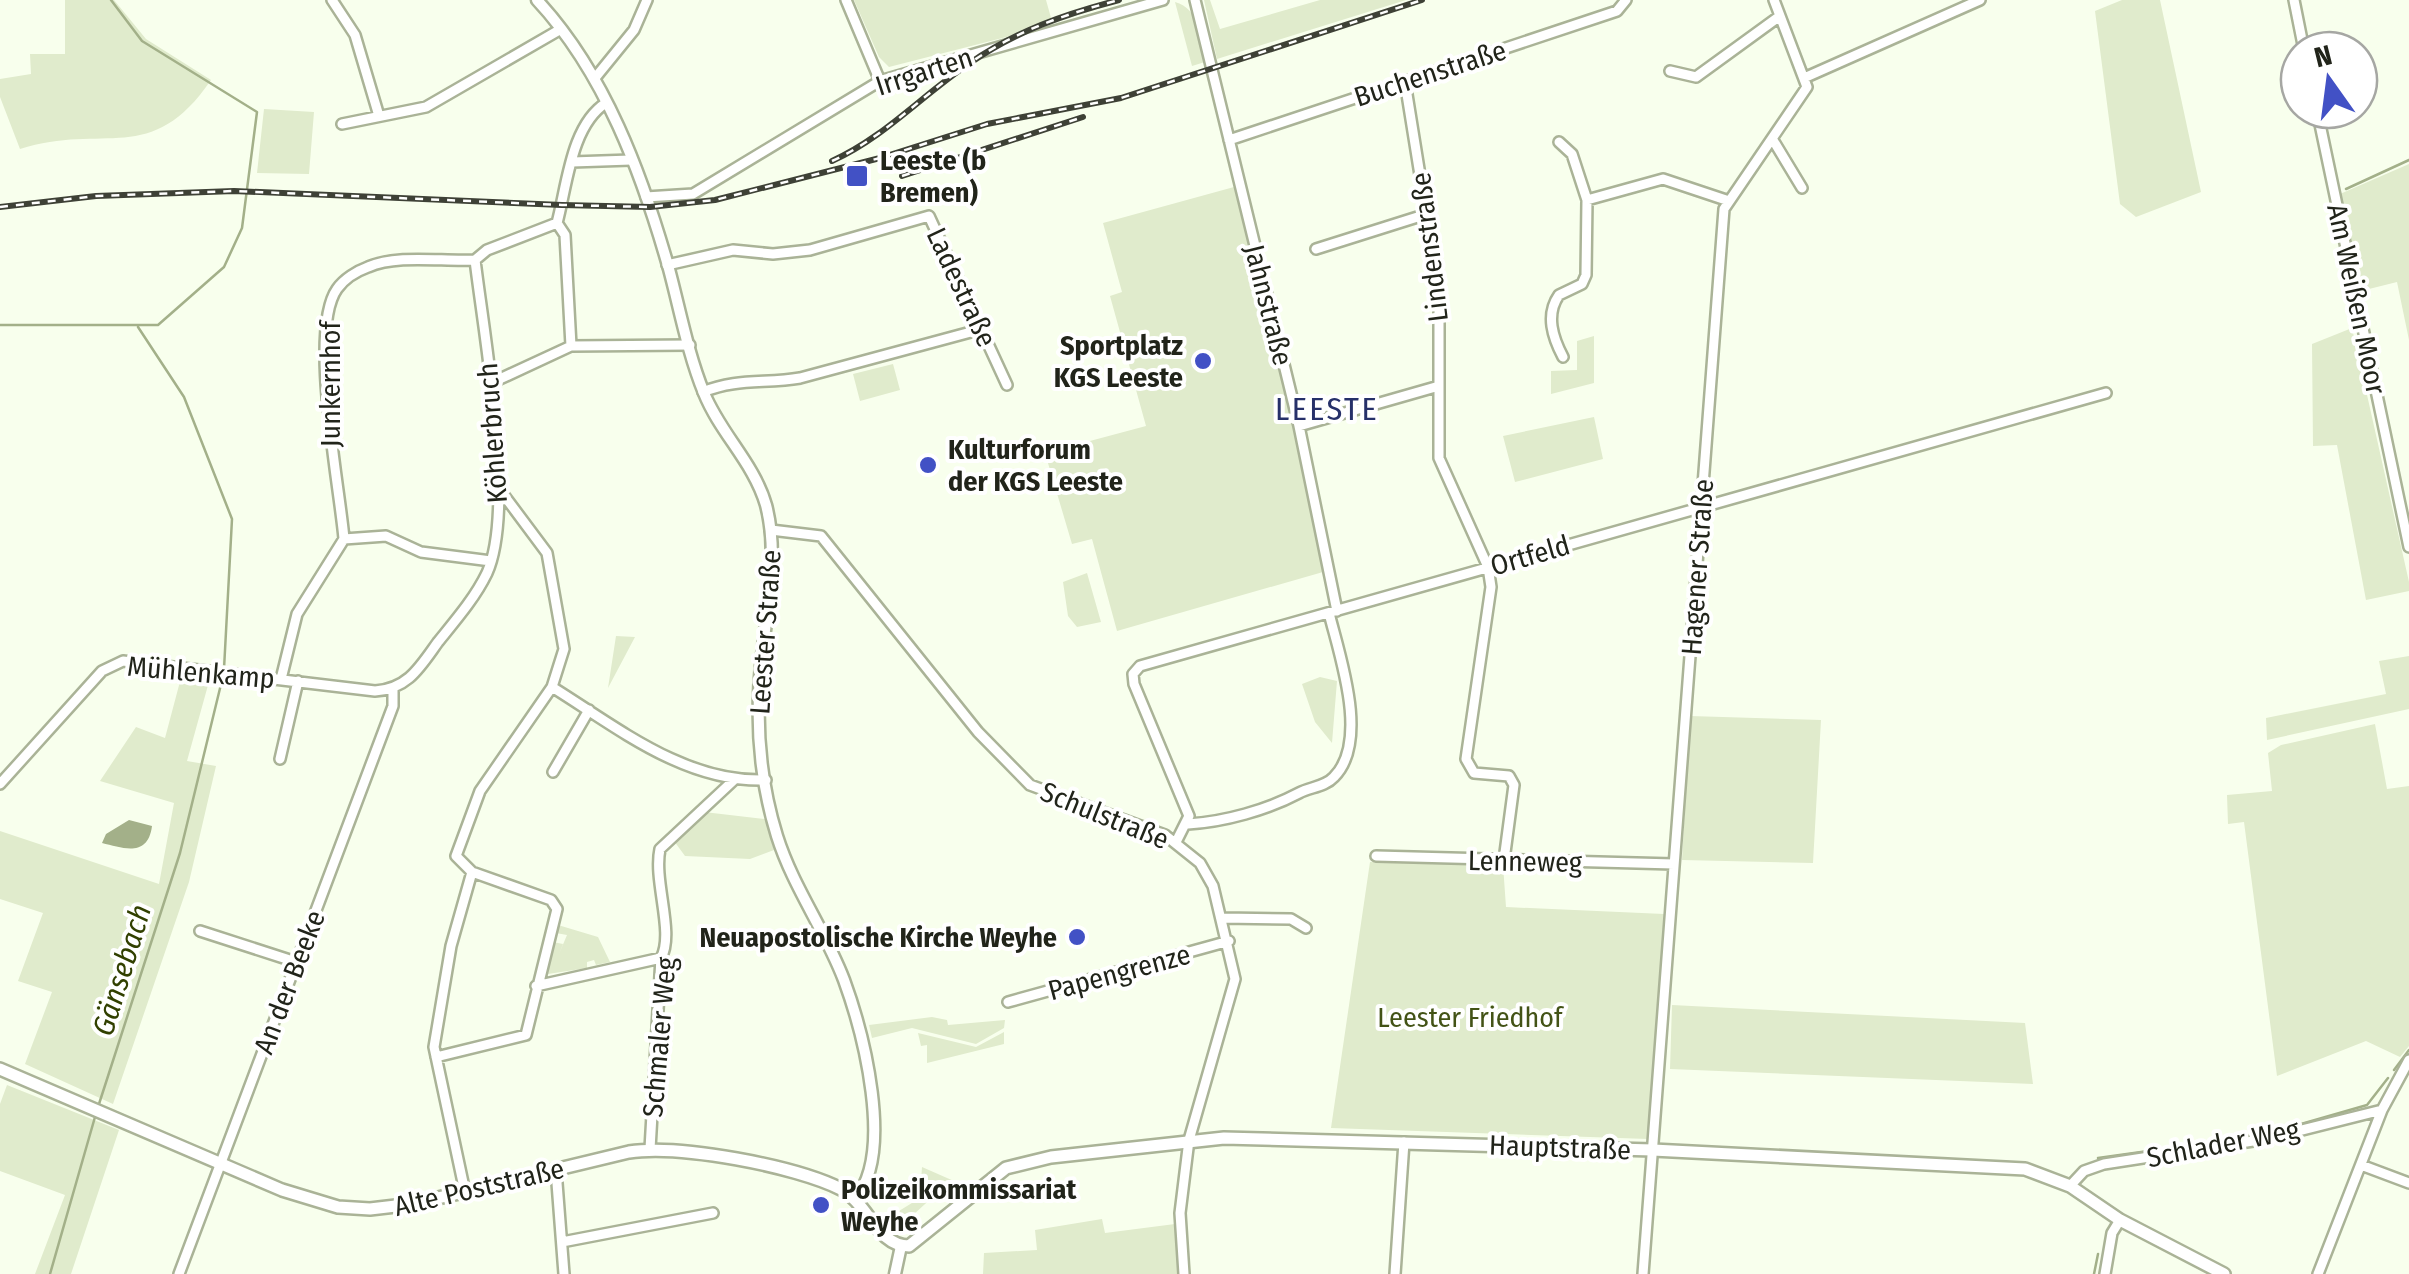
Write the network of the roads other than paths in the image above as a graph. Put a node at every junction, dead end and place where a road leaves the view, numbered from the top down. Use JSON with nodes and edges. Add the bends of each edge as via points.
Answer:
{"nodes":[{"id":1,"x":332,"y":0,"type":"edge"},
{"id":2,"x":536,"y":0,"type":"edge"},
{"id":3,"x":647,"y":0,"type":"edge"},
{"id":4,"x":846,"y":0,"type":"edge"},
{"id":5,"x":1163,"y":0,"type":"edge"},
{"id":6,"x":1195,"y":0,"type":"edge"},
{"id":7,"x":1626,"y":0,"type":"edge"},
{"id":8,"x":1774,"y":0,"type":"edge"},
{"id":9,"x":1980,"y":0,"type":"edge"},
{"id":10,"x":2294,"y":0,"type":"edge"},
{"id":11,"x":1780,"y":16,"type":"junction"},
{"id":12,"x":562,"y":29,"type":"junction"},
{"id":13,"x":2300,"y":30,"type":"edge"},
{"id":14,"x":1670,"y":71,"type":"dead end"},
{"id":15,"x":595,"y":78,"type":"junction"},
{"id":16,"x":1804,"y":78,"type":"junction"},
{"id":17,"x":880,"y":81,"type":"junction"},
{"id":18,"x":1405,"y":82,"type":"junction"},
{"id":19,"x":606,"y":103,"type":"junction"},
{"id":20,"x":378,"y":116,"type":"junction"},
{"id":21,"x":342,"y":124,"type":"dead end"},
{"id":22,"x":2321,"y":130,"type":"edge"},
{"id":23,"x":1229,"y":140,"type":"junction"},
{"id":24,"x":1773,"y":140,"type":"junction"},
{"id":25,"x":1559,"y":142,"type":"dead end"},
{"id":26,"x":631,"y":160,"type":"junction"},
{"id":27,"x":572,"y":162,"type":"junction"},
{"id":28,"x":1802,"y":188,"type":"dead end"},
{"id":29,"x":646,"y":197,"type":"junction"},
{"id":30,"x":1586,"y":200,"type":"junction"},
{"id":31,"x":1726,"y":200,"type":"junction"},
{"id":32,"x":1427,"y":214,"type":"junction"},
{"id":33,"x":557,"y":223,"type":"junction"},
{"id":34,"x":1316,"y":249,"type":"dead end"},
{"id":35,"x":475,"y":260,"type":"junction"},
{"id":36,"x":668,"y":265,"type":"junction"},
{"id":37,"x":982,"y":328,"type":"junction"},
{"id":38,"x":571,"y":346,"type":"junction"},
{"id":39,"x":690,"y":346,"type":"junction"},
{"id":40,"x":1563,"y":357,"type":"dead end"},
{"id":41,"x":489,"y":384,"type":"junction"},
{"id":42,"x":1006,"y":385,"type":"dead end"},
{"id":43,"x":1439,"y":386,"type":"junction"},
{"id":44,"x":703,"y":392,"type":"junction"},
{"id":45,"x":2106,"y":393,"type":"dead end"},
{"id":46,"x":1298,"y":426,"type":"junction"},
{"id":47,"x":500,"y":490,"type":"junction"},
{"id":48,"x":1702,"y":507,"type":"junction"},
{"id":49,"x":770,"y":530,"type":"junction"},
{"id":50,"x":344,"y":539,"type":"junction"},
{"id":51,"x":2409,"y":547,"type":"edge"},
{"id":52,"x":491,"y":561,"type":"junction"},
{"id":53,"x":466,"y":562,"type":"junction"},
{"id":54,"x":1488,"y":567,"type":"junction"},
{"id":55,"x":486,"y":574,"type":"junction"},
{"id":56,"x":1333,"y":612,"type":"junction"},
{"id":57,"x":281,"y":679,"type":"junction"},
{"id":58,"x":298,"y":681,"type":"junction"},
{"id":59,"x":552,"y":687,"type":"junction"},
{"id":60,"x":393,"y":690,"type":"junction"},
{"id":61,"x":589,"y":710,"type":"junction"},
{"id":62,"x":280,"y":759,"type":"dead end"},
{"id":63,"x":553,"y":772,"type":"dead end"},
{"id":64,"x":735,"y":778,"type":"junction"},
{"id":65,"x":766,"y":780,"type":"junction"},
{"id":66,"x":0,"y":784,"type":"edge"},
{"id":67,"x":1188,"y":824,"type":"junction"},
{"id":68,"x":1176,"y":842,"type":"junction"},
{"id":69,"x":1376,"y":856,"type":"dead end"},
{"id":70,"x":1504,"y":860,"type":"junction"},
{"id":71,"x":1674,"y":864,"type":"junction"},
{"id":72,"x":472,"y":872,"type":"junction"},
{"id":73,"x":1222,"y":918,"type":"junction"},
{"id":74,"x":1306,"y":928,"type":"dead end"},
{"id":75,"x":200,"y":931,"type":"dead end"},
{"id":76,"x":1229,"y":941,"type":"junction"},
{"id":77,"x":661,"y":958,"type":"junction"},
{"id":78,"x":296,"y":962,"type":"junction"},
{"id":79,"x":536,"y":986,"type":"junction"},
{"id":80,"x":1008,"y":1002,"type":"dead end"},
{"id":81,"x":436,"y":1057,"type":"junction"},
{"id":82,"x":2409,"y":1060,"type":"edge"},
{"id":83,"x":0,"y":1069,"type":"edge"},
{"id":84,"x":2382,"y":1110,"type":"junction"},
{"id":85,"x":1189,"y":1140,"type":"junction"},
{"id":86,"x":1404,"y":1142,"type":"junction"},
{"id":87,"x":650,"y":1149,"type":"junction"},
{"id":88,"x":1653,"y":1150,"type":"junction"},
{"id":89,"x":221,"y":1163,"type":"junction"},
{"id":90,"x":2361,"y":1165,"type":"junction"},
{"id":91,"x":556,"y":1170,"type":"junction"},
{"id":92,"x":2409,"y":1183,"type":"edge"},
{"id":93,"x":2070,"y":1186,"type":"junction"},
{"id":94,"x":464,"y":1192,"type":"junction"},
{"id":95,"x":856,"y":1198,"type":"junction"},
{"id":96,"x":714,"y":1213,"type":"dead end"},
{"id":97,"x":2120,"y":1220,"type":"junction"},
{"id":98,"x":562,"y":1242,"type":"junction"},
{"id":99,"x":901,"y":1246,"type":"junction"},
{"id":100,"x":179,"y":1274,"type":"edge"},
{"id":101,"x":564,"y":1274,"type":"edge"},
{"id":102,"x":895,"y":1274,"type":"edge"},
{"id":103,"x":1184,"y":1274,"type":"edge"},
{"id":104,"x":1395,"y":1274,"type":"edge"},
{"id":105,"x":1644,"y":1274,"type":"edge"},
{"id":106,"x":2105,"y":1274,"type":"edge"},
{"id":107,"x":2224,"y":1274,"type":"edge"},
{"id":108,"x":2318,"y":1274,"type":"edge"}],
"edges":[{"from":1,"to":20,"type":"street","via":[[356,36]]},
{"from":2,"to":12,"type":"street","name":"Leester Straße"},
{"from":3,"to":15,"type":"street","via":[[634,30]]},
{"from":4,"to":17,"type":"street"},
{"from":5,"to":17,"type":"street","name":"Irrgarten"},
{"from":6,"to":23,"type":"street","name":"Jahnstraße"},
{"from":7,"to":18,"type":"street","name":"Buchenstraße","via":[[1617,11]]},
{"from":8,"to":11,"type":"street"},
{"from":9,"to":16,"type":"street"},
{"from":10,"to":13,"type":"street"},
{"from":11,"to":14,"type":"street","via":[[1696,77]]},
{"from":11,"to":16,"type":"street"},
{"from":12,"to":15,"type":"street","name":"Leester Straße"},
{"from":12,"to":20,"type":"street","via":[[426,106]]},
{"from":15,"to":19,"type":"street","name":"Leester Straße"},
{"from":16,"to":24,"type":"street","via":[[1803,98]]},
{"from":17,"to":29,"type":"street","name":"Irrgarten","via":[[693,194]]},
{"from":18,"to":23,"type":"street","name":"Buchenstraße"},
{"from":18,"to":32,"type":"street","name":"Lindenstraße"},
{"from":19,"to":26,"type":"street","name":"Leester Straße"},
{"from":19,"to":27,"type":"street","via":[[593,114]]},
{"from":20,"to":21,"type":"street"},
{"from":22,"to":51,"type":"street","name":"Am Weißen Moor"},
{"from":23,"to":46,"type":"street","name":"Jahnstraße"},
{"from":24,"to":28,"type":"street"},
{"from":24,"to":31,"type":"street"},
{"from":25,"to":30,"type":"street","via":[[1572,154]]},
{"from":26,"to":27,"type":"street"},
{"from":26,"to":29,"type":"street","name":"Leester Straße"},
{"from":27,"to":33,"type":"street"},
{"from":29,"to":36,"type":"street","name":"Leester Straße"},
{"from":30,"to":31,"type":"street","via":[[1662,179]]},
{"from":30,"to":40,"type":"street","via":[[1586,275],[1558,295],[1551,314]]},
{"from":31,"to":48,"type":"street","name":"Hagener Straße"},
{"from":32,"to":34,"type":"street"},
{"from":32,"to":43,"type":"street","name":"Lindenstraße","via":[[1439,293]]},
{"from":33,"to":35,"type":"street","name":"Junkernhof"},
{"from":33,"to":38,"type":"street","via":[[565,235]]},
{"from":35,"to":41,"type":"street","name":"Köhlerbruch"},
{"from":35,"to":50,"type":"street","name":"Junkernhof","via":[[381,262],[350,277],[332,300],[328,432]]},
{"from":36,"to":37,"type":"street","name":"Ladestraße","via":[[733,250],[810,250],[929,216]]},
{"from":36,"to":39,"type":"street","name":"Leester Straße"},
{"from":37,"to":42,"type":"street","name":"Ladestraße"},
{"from":37,"to":44,"type":"street","via":[[800,378],[728,382]]},
{"from":38,"to":39,"type":"street"},
{"from":38,"to":41,"type":"street"},
{"from":39,"to":44,"type":"street","name":"Leester Straße"},
{"from":41,"to":47,"type":"street","name":"Köhlerbruch"},
{"from":43,"to":46,"type":"street"},
{"from":43,"to":54,"type":"street","name":"Lindenstraße","via":[[1439,458]]},
{"from":44,"to":49,"type":"street","name":"Leester Straße","via":[[754,475]]},
{"from":45,"to":48,"type":"street","name":"Ortfeld"},
{"from":46,"to":56,"type":"street","name":"Jahnstraße"},
{"from":47,"to":52,"type":"street","name":"Köhlerbruch"},
{"from":47,"to":59,"type":"street","via":[[547,553],[564,649]]},
{"from":48,"to":54,"type":"street","name":"Ortfeld"},
{"from":48,"to":71,"type":"street","name":"Hagener Straße"},
{"from":49,"to":65,"type":"street","name":"Leester Straße","via":[[758,696]]},
{"from":49,"to":68,"type":"street","name":"Schulstraße","via":[[821,536],[990,747],[1030,785]]},
{"from":50,"to":53,"type":"street","via":[[386,536]]},
{"from":50,"to":57,"type":"street","via":[[297,614]]},
{"from":52,"to":53,"type":"street"},
{"from":52,"to":55,"type":"street","name":"Köhlerbruch"},
{"from":53,"to":55,"type":"street"},
{"from":54,"to":56,"type":"street","name":"Ortfeld"},
{"from":54,"to":70,"type":"street","via":[[1491,587],[1466,760],[1474,773],[1508,776],[1514,784]]},
{"from":55,"to":60,"type":"street","name":"Köhlerbruch","via":[[416,672]]},
{"from":56,"to":67,"type":"street","name":"Jahnstraße","via":[[1350,685],[1339,771],[1289,800]]},
{"from":56,"to":67,"type":"street","name":"Ortfeld","via":[[1140,666],[1133,674]]},
{"from":57,"to":58,"type":"street","name":"Mühlenkamp"},
{"from":57,"to":66,"type":"street","name":"Mühlenkamp","via":[[135,660],[114,664]]},
{"from":58,"to":60,"type":"street","name":"Mühlenkamp"},
{"from":58,"to":62,"type":"street"},
{"from":59,"to":61,"type":"street"},
{"from":59,"to":72,"type":"street","via":[[496,762],[456,849]]},
{"from":60,"to":78,"type":"street","name":"An der Beeke","via":[[393,706]]},
{"from":61,"to":63,"type":"street"},
{"from":61,"to":64,"type":"street","via":[[676,762]]},
{"from":64,"to":65,"type":"street"},
{"from":64,"to":77,"type":"street","name":"Schmaler Weg","via":[[660,848],[667,947]]},
{"from":65,"to":95,"type":"street","name":"Leester Straße","via":[[776,834],[842,976],[864,1060],[874,1117],[872,1166]]},
{"from":67,"to":68,"type":"street"},
{"from":68,"to":73,"type":"street","name":"Schulstraße","via":[[1209,876]]},
{"from":69,"to":70,"type":"street","name":"Lenneweg"},
{"from":70,"to":71,"type":"street","name":"Lenneweg"},
{"from":71,"to":88,"type":"street","name":"Hagener Straße"},
{"from":72,"to":79,"type":"street","via":[[551,900],[557,909]]},
{"from":72,"to":81,"type":"street","via":[[451,946]]},
{"from":73,"to":74,"type":"street","via":[[1291,919]]},
{"from":73,"to":76,"type":"street","name":"Schulstraße"},
{"from":75,"to":78,"type":"street"},
{"from":76,"to":80,"type":"street","name":"Papengrenze"},
{"from":76,"to":85,"type":"street","name":"Schulstraße","via":[[1235,979]]},
{"from":77,"to":79,"type":"street"},
{"from":77,"to":87,"type":"street","name":"Schmaler Weg"},
{"from":78,"to":89,"type":"street","name":"An der Beeke"},
{"from":79,"to":81,"type":"street","via":[[526,1035]]},
{"from":81,"to":94,"type":"street"},
{"from":82,"to":84,"type":"street"},
{"from":83,"to":89,"type":"main road","name":"Alte Poststraße"},
{"from":84,"to":90,"type":"street"},
{"from":84,"to":93,"type":"street","name":"Schlader Weg","via":[[2266,1139],[2104,1164]]},
{"from":85,"to":86,"type":"main road","name":"Hauptstraße"},
{"from":85,"to":99,"type":"main road","name":"Hauptstraße","via":[[1051,1156],[1006,1168],[928,1235]]},
{"from":85,"to":103,"type":"street","name":"Schulstraße","via":[[1180,1213]]},
{"from":86,"to":88,"type":"main road","name":"Hauptstraße"},
{"from":86,"to":104,"type":"street"},
{"from":87,"to":91,"type":"main road","name":"Alte Poststraße"},
{"from":87,"to":95,"type":"main road","name":"Alte Poststraße","via":[[752,1164],[826,1182]]},
{"from":88,"to":93,"type":"main road","name":"Hauptstraße","via":[[2009,1166]]},
{"from":88,"to":105,"type":"street","name":"Hagener Straße"},
{"from":89,"to":94,"type":"main road","name":"Alte Poststraße","via":[[338,1207],[389,1208]]},
{"from":89,"to":100,"type":"street","name":"An der Beeke"},
{"from":90,"to":92,"type":"street"},
{"from":90,"to":108,"type":"street"},
{"from":91,"to":94,"type":"main road","name":"Alte Poststraße"},
{"from":91,"to":98,"type":"street"},
{"from":93,"to":97,"type":"main road","name":"Hauptstraße"},
{"from":95,"to":99,"type":"main road","via":[[889,1241]]},
{"from":96,"to":98,"type":"street"},
{"from":97,"to":106,"type":"street"},
{"from":97,"to":107,"type":"main road","name":"Hauptstraße"},
{"from":98,"to":101,"type":"street"},
{"from":99,"to":102,"type":"street"}]}
